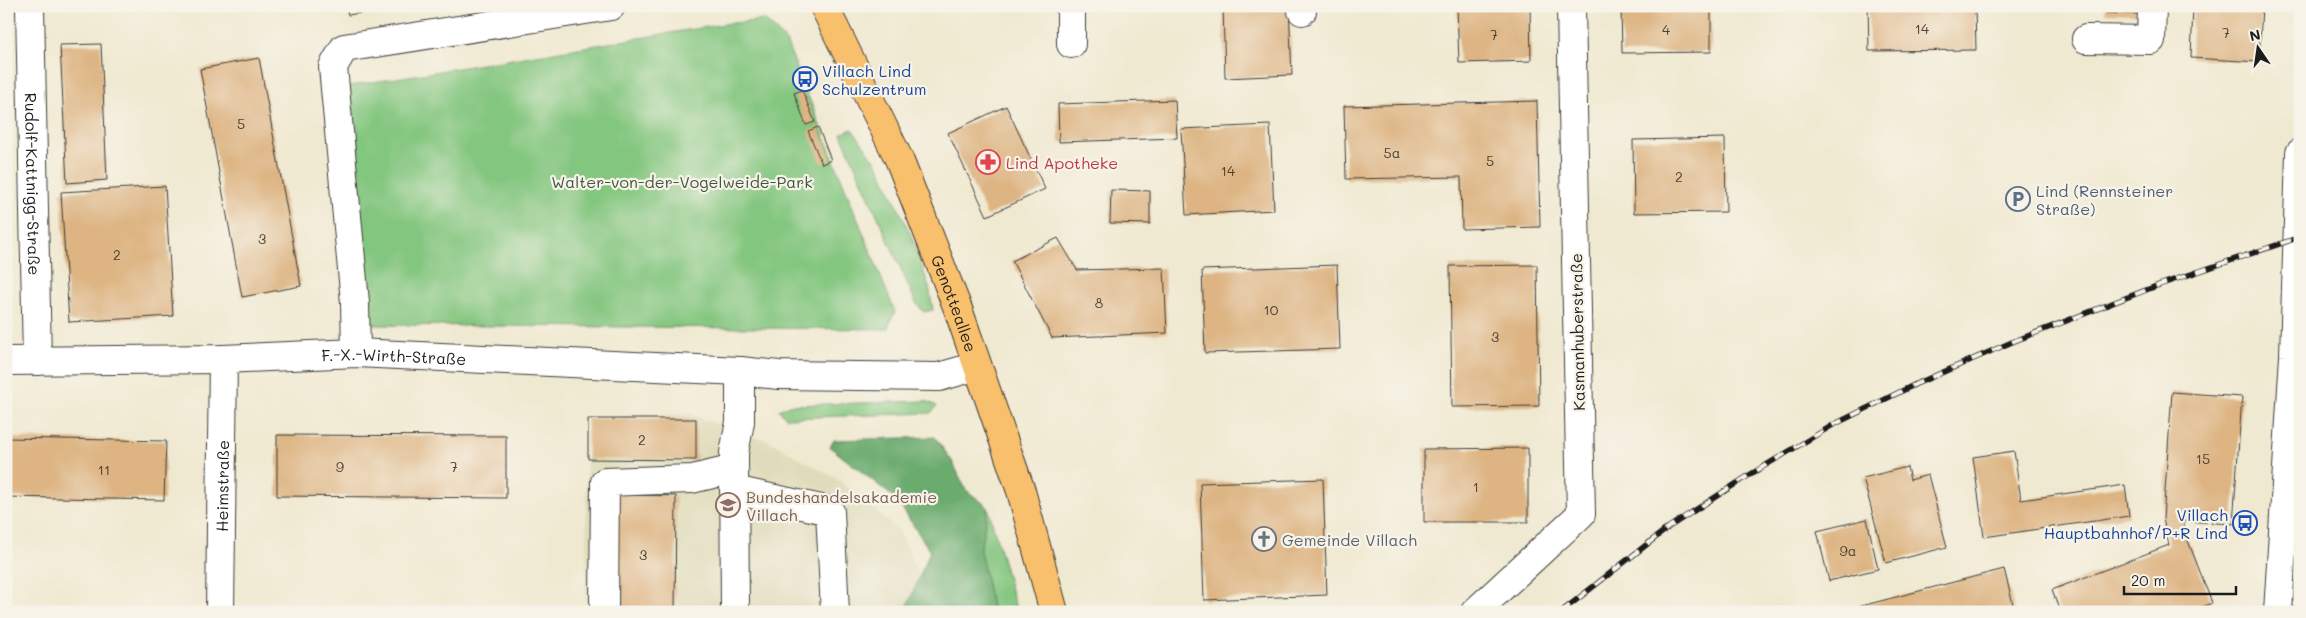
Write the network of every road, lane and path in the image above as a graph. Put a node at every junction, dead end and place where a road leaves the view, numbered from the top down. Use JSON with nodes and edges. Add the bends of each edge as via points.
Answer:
{"nodes":[{"id":1,"x":30,"y":6,"type":"edge"},
{"id":2,"x":611,"y":6,"type":"edge"},
{"id":3,"x":824,"y":6,"type":"edge"},
{"id":4,"x":1071,"y":6,"type":"edge"},
{"id":5,"x":1571,"y":6,"type":"edge"},
{"id":6,"x":2152,"y":6,"type":"edge"},
{"id":7,"x":2086,"y":40,"type":"dead end"},
{"id":8,"x":1071,"y":44,"type":"dead end"},
{"id":9,"x":2300,"y":153,"type":"edge"},
{"id":10,"x":356,"y":353,"type":"junction"},
{"id":11,"x":223,"y":359,"type":"junction"},
{"id":12,"x":6,"y":361,"type":"edge"},
{"id":13,"x":37,"y":362,"type":"junction"},
{"id":14,"x":977,"y":366,"type":"junction"},
{"id":15,"x":740,"y":371,"type":"junction"},
{"id":16,"x":2294,"y":438,"type":"edge"},
{"id":17,"x":734,"y":479,"type":"junction"},
{"id":18,"x":220,"y":612,"type":"edge"},
{"id":19,"x":604,"y":612,"type":"edge"},
{"id":20,"x":735,"y":612,"type":"edge"},
{"id":21,"x":835,"y":612,"type":"edge"},
{"id":22,"x":1054,"y":612,"type":"edge"},
{"id":23,"x":1475,"y":612,"type":"edge"},
{"id":24,"x":2278,"y":612,"type":"edge"}],
"edges":[{"from":1,"to":13,"type":"street","name":"Rudolf-Kattnigg-Straße"},
{"from":2,"to":10,"type":"street","via":[[344,48],[333,67],[355,302]]},
{"from":3,"to":14,"type":"main road","name":"Genotteallee","via":[[899,159]]},
{"from":4,"to":8,"type":"street"},
{"from":5,"to":23,"type":"street","name":"Kasmanhuberstraße","via":[[1581,514]]},
{"from":6,"to":7,"type":"street","via":[[2151,40]]},
{"from":9,"to":16,"type":"street"},
{"from":10,"to":11,"type":"street","name":"F.-X.-Wirth-Straße"},
{"from":10,"to":15,"type":"street","name":"F.-X.-Wirth-Straße"},
{"from":11,"to":13,"type":"street","name":"F.-X.-Wirth-Straße"},
{"from":11,"to":18,"type":"street","name":"Heimstraße"},
{"from":12,"to":13,"type":"street","name":"F.-X.-Wirth-Straße"},
{"from":14,"to":15,"type":"street","name":"F.-X.-Wirth-Straße","via":[[939,377],[779,375]]},
{"from":14,"to":22,"type":"main road","name":"Genotteallee","via":[[1021,491]]},
{"from":15,"to":17,"type":"street","via":[[740,422],[734,453]]},
{"from":16,"to":24,"type":"street"},
{"from":17,"to":19,"type":"street","via":[[605,482]]},
{"from":17,"to":20,"type":"street"},
{"from":17,"to":21,"type":"street","via":[[830,511]]}]}
